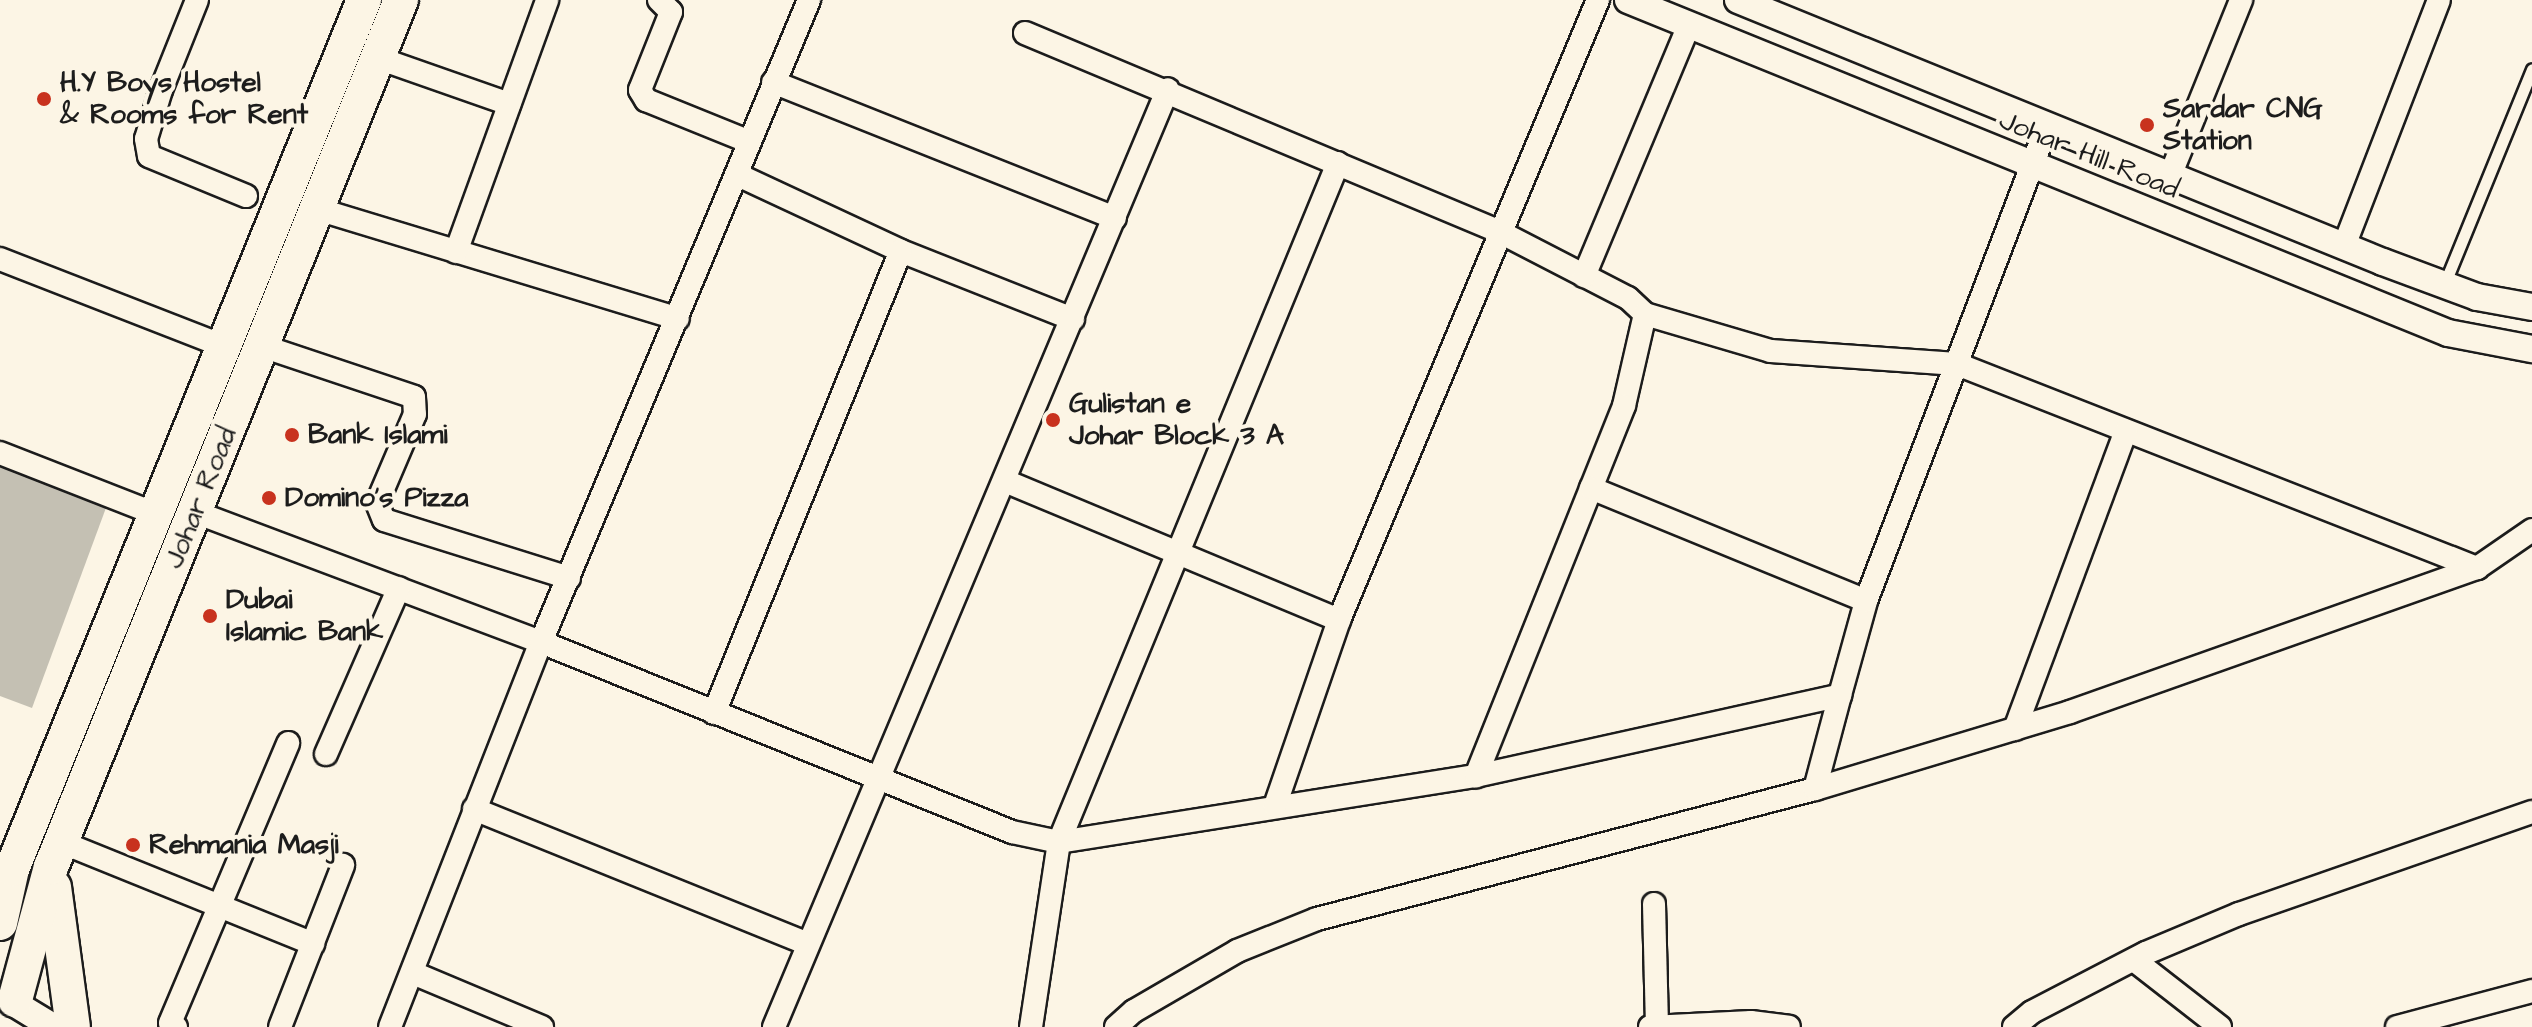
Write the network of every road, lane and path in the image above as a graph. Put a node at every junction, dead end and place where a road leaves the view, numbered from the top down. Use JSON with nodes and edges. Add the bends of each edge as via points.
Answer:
{"nodes":[{"id":1,"x":197,"y":0,"type":"edge"},
{"id":2,"x":364,"y":0,"type":"edge"},
{"id":3,"x":401,"y":0,"type":"edge"},
{"id":4,"x":547,"y":0,"type":"edge"},
{"id":5,"x":809,"y":0,"type":"edge"},
{"id":6,"x":1598,"y":0,"type":"edge"},
{"id":7,"x":1628,"y":0,"type":"edge"},
{"id":8,"x":1738,"y":0,"type":"edge"},
{"id":9,"x":2241,"y":0,"type":"edge"},
{"id":10,"x":2439,"y":0,"type":"edge"},
{"id":11,"x":672,"y":4,"type":"edge"},
{"id":12,"x":1689,"y":25,"type":"junction"},
{"id":13,"x":1025,"y":33,"type":"dead end"},
{"id":14,"x":378,"y":58,"type":"junction"},
{"id":15,"x":2532,"y":69,"type":"edge"},
{"id":16,"x":773,"y":82,"type":"junction"},
{"id":17,"x":1168,"y":89,"type":"junction"},
{"id":18,"x":509,"y":104,"type":"junction"},
{"id":19,"x":2047,"y":126,"type":"junction"},
{"id":20,"x":750,"y":142,"type":"junction"},
{"id":21,"x":1338,"y":163,"type":"junction"},
{"id":22,"x":2030,"y":166,"type":"junction"},
{"id":23,"x":738,"y":175,"type":"junction"},
{"id":24,"x":2170,"y":176,"type":"junction"},
{"id":25,"x":246,"y":196,"type":"dead end"},
{"id":26,"x":317,"y":209,"type":"junction"},
{"id":27,"x":1115,"y":218,"type":"junction"},
{"id":28,"x":1498,"y":231,"type":"junction"},
{"id":29,"x":2344,"y":246,"type":"junction"},
{"id":30,"x":901,"y":251,"type":"junction"},
{"id":31,"x":456,"y":252,"type":"junction"},
{"id":32,"x":0,"y":259,"type":"edge"},
{"id":33,"x":1584,"y":276,"type":"junction"},
{"id":34,"x":2444,"y":285,"type":"junction"},
{"id":35,"x":688,"y":294,"type":"junction"},
{"id":36,"x":634,"y":305,"type":"junction"},
{"id":37,"x":2532,"y":307,"type":"edge"},
{"id":38,"x":1645,"y":314,"type":"junction"},
{"id":39,"x":678,"y":319,"type":"junction"},
{"id":40,"x":1073,"y":319,"type":"junction"},
{"id":41,"x":223,"y":346,"type":"junction"},
{"id":42,"x":262,"y":346,"type":"junction"},
{"id":43,"x":2532,"y":349,"type":"edge"},
{"id":44,"x":1957,"y":364,"type":"junction"},
{"id":45,"x":2126,"y":431,"type":"junction"},
{"id":46,"x":0,"y":453,"type":"edge"},
{"id":47,"x":1005,"y":481,"type":"junction"},
{"id":48,"x":1591,"y":488,"type":"junction"},
{"id":49,"x":195,"y":512,"type":"junction"},
{"id":50,"x":153,"y":513,"type":"junction"},
{"id":51,"x":2532,"y":530,"type":"edge"},
{"id":52,"x":1175,"y":552,"type":"junction"},
{"id":53,"x":2477,"y":568,"type":"junction"},
{"id":54,"x":569,"y":578,"type":"junction"},
{"id":55,"x":399,"y":588,"type":"junction"},
{"id":56,"x":1866,"y":601,"type":"junction"},
{"id":57,"x":1339,"y":620,"type":"junction"},
{"id":58,"x":541,"y":642,"type":"junction"},
{"id":59,"x":1840,"y":695,"type":"junction"},
{"id":60,"x":714,"y":713,"type":"junction"},
{"id":61,"x":2015,"y":729,"type":"junction"},
{"id":62,"x":288,"y":743,"type":"dead end"},
{"id":63,"x":326,"y":754,"type":"dead end"},
{"id":64,"x":1476,"y":776,"type":"junction"},
{"id":65,"x":879,"y":778,"type":"junction"},
{"id":66,"x":1815,"y":789,"type":"junction"},
{"id":67,"x":1275,"y":806,"type":"junction"},
{"id":68,"x":474,"y":809,"type":"junction"},
{"id":69,"x":2532,"y":812,"type":"edge"},
{"id":70,"x":1059,"y":842,"type":"junction"},
{"id":71,"x":56,"y":855,"type":"junction"},
{"id":72,"x":343,"y":865,"type":"dead end"},
{"id":73,"x":6,"y":874,"type":"edge"},
{"id":74,"x":1654,"y":904,"type":"dead end"},
{"id":75,"x":219,"y":909,"type":"junction"},
{"id":76,"x":0,"y":923,"type":"edge"},
{"id":77,"x":313,"y":944,"type":"junction"},
{"id":78,"x":808,"y":944,"type":"junction"},
{"id":79,"x":2134,"y":960,"type":"junction"},
{"id":80,"x":413,"y":973,"type":"junction"},
{"id":81,"x":2532,"y":991,"type":"edge"},
{"id":82,"x":11,"y":1006,"type":"edge"},
{"id":83,"x":1654,"y":1026,"type":"edge"},
{"id":84,"x":53,"y":1027,"type":"edge"},
{"id":85,"x":73,"y":1027,"type":"edge"},
{"id":86,"x":176,"y":1027,"type":"edge"},
{"id":87,"x":280,"y":1027,"type":"edge"},
{"id":88,"x":390,"y":1027,"type":"edge"},
{"id":89,"x":542,"y":1027,"type":"edge"},
{"id":90,"x":774,"y":1027,"type":"edge"},
{"id":91,"x":1031,"y":1027,"type":"edge"},
{"id":92,"x":1116,"y":1027,"type":"edge"},
{"id":93,"x":1789,"y":1027,"type":"edge"},
{"id":94,"x":2014,"y":1027,"type":"edge"},
{"id":95,"x":2220,"y":1027,"type":"edge"},
{"id":96,"x":2397,"y":1027,"type":"edge"}],
"edges":[{"from":1,"to":25,"type":"street","via":[[157,103],[146,139],[149,156]]},
{"from":2,"to":41,"type":"main road","name":"Johar Road"},
{"from":3,"to":14,"type":"main road","name":"Johar Road"},
{"from":4,"to":18,"type":"street"},
{"from":5,"to":16,"type":"street"},
{"from":6,"to":28,"type":"street"},
{"from":7,"to":12,"type":"street","name":"Johar Hill Road"},
{"from":8,"to":19,"type":"street","name":"Johar Hill Road"},
{"from":9,"to":24,"type":"street"},
{"from":10,"to":29,"type":"street"},
{"from":11,"to":20,"type":"street","via":[[640,90],[646,100]]},
{"from":12,"to":22,"type":"street","name":"Johar Hill Road"},
{"from":12,"to":33,"type":"street"},
{"from":13,"to":17,"type":"street"},
{"from":14,"to":18,"type":"street"},
{"from":14,"to":26,"type":"main road","name":"Johar Road"},
{"from":15,"to":34,"type":"lane"},
{"from":16,"to":20,"type":"street"},
{"from":16,"to":27,"type":"street"},
{"from":17,"to":21,"type":"street"},
{"from":17,"to":27,"type":"street"},
{"from":18,"to":31,"type":"street"},
{"from":19,"to":22,"type":"street"},
{"from":19,"to":24,"type":"street","name":"Johar Hill Road"},
{"from":20,"to":23,"type":"street"},
{"from":21,"to":28,"type":"street"},
{"from":21,"to":52,"type":"street"},
{"from":22,"to":43,"type":"street","name":"Johar Hill Road","via":[[2448,333]]},
{"from":22,"to":44,"type":"street"},
{"from":23,"to":30,"type":"street"},
{"from":23,"to":35,"type":"street"},
{"from":24,"to":29,"type":"street","name":"Johar Hill Road"},
{"from":26,"to":31,"type":"street"},
{"from":26,"to":42,"type":"main road","name":"Johar Road"},
{"from":27,"to":40,"type":"street"},
{"from":28,"to":33,"type":"street"},
{"from":28,"to":57,"type":"street"},
{"from":29,"to":34,"type":"street","name":"Johar Hill Road"},
{"from":30,"to":40,"type":"street"},
{"from":30,"to":60,"type":"street"},
{"from":31,"to":36,"type":"street"},
{"from":32,"to":41,"type":"street"},
{"from":33,"to":38,"type":"street","via":[[1628,298]]},
{"from":34,"to":37,"type":"street","name":"Johar Hill Road"},
{"from":35,"to":36,"type":"street"},
{"from":35,"to":39,"type":"street"},
{"from":36,"to":39,"type":"street"},
{"from":38,"to":44,"type":"street","via":[[1771,351]]},
{"from":38,"to":48,"type":"street","via":[[1624,406]]},
{"from":39,"to":54,"type":"street"},
{"from":40,"to":47,"type":"street"},
{"from":41,"to":50,"type":"main road","name":"Johar Road"},
{"from":42,"to":49,"type":"main road","name":"Johar Road"},
{"from":42,"to":54,"type":"street","via":[[414,397],[415,414],[377,503],[384,520]]},
{"from":44,"to":45,"type":"street"},
{"from":44,"to":56,"type":"street"},
{"from":45,"to":53,"type":"street"},
{"from":45,"to":61,"type":"street"},
{"from":46,"to":50,"type":"street"},
{"from":47,"to":52,"type":"street"},
{"from":47,"to":65,"type":"street"},
{"from":48,"to":56,"type":"street"},
{"from":48,"to":64,"type":"street"},
{"from":49,"to":55,"type":"street"},
{"from":49,"to":71,"type":"main road","name":"Johar Road"},
{"from":50,"to":73,"type":"main road","name":"Johar Road"},
{"from":51,"to":53,"type":"street"},
{"from":52,"to":57,"type":"street"},
{"from":52,"to":70,"type":"street"},
{"from":53,"to":61,"type":"street"},
{"from":54,"to":58,"type":"street"},
{"from":55,"to":58,"type":"street"},
{"from":55,"to":63,"type":"street"},
{"from":56,"to":59,"type":"street"},
{"from":57,"to":67,"type":"street"},
{"from":58,"to":60,"type":"street"},
{"from":58,"to":68,"type":"street"},
{"from":59,"to":64,"type":"street"},
{"from":59,"to":66,"type":"street"},
{"from":60,"to":65,"type":"street"},
{"from":61,"to":66,"type":"street"},
{"from":62,"to":75,"type":"street"},
{"from":64,"to":67,"type":"street"},
{"from":65,"to":70,"type":"street","via":[[1012,832]]},
{"from":65,"to":78,"type":"street"},
{"from":66,"to":92,"type":"street","via":[[1317,919],[1237,951]]},
{"from":67,"to":70,"type":"street"},
{"from":68,"to":78,"type":"street"},
{"from":68,"to":80,"type":"street"},
{"from":69,"to":79,"type":"street","via":[[2267,904]]},
{"from":70,"to":91,"type":"street"},
{"from":71,"to":75,"type":"street"},
{"from":71,"to":82,"type":"main road","name":"Johar Road"},
{"from":71,"to":85,"type":"main road"},
{"from":72,"to":77,"type":"street"},
{"from":73,"to":76,"type":"main road","name":"Johar Road"},
{"from":74,"to":83,"type":"street"},
{"from":75,"to":77,"type":"street"},
{"from":75,"to":86,"type":"street","via":[[170,1023]]},
{"from":77,"to":87,"type":"street"},
{"from":78,"to":90,"type":"street"},
{"from":79,"to":94,"type":"street"},
{"from":79,"to":95,"type":"street"},
{"from":80,"to":88,"type":"street"},
{"from":80,"to":89,"type":"street"},
{"from":81,"to":96,"type":"street"},
{"from":82,"to":84,"type":"street"},
{"from":83,"to":93,"type":"street","via":[[1751,1022]]}]}
